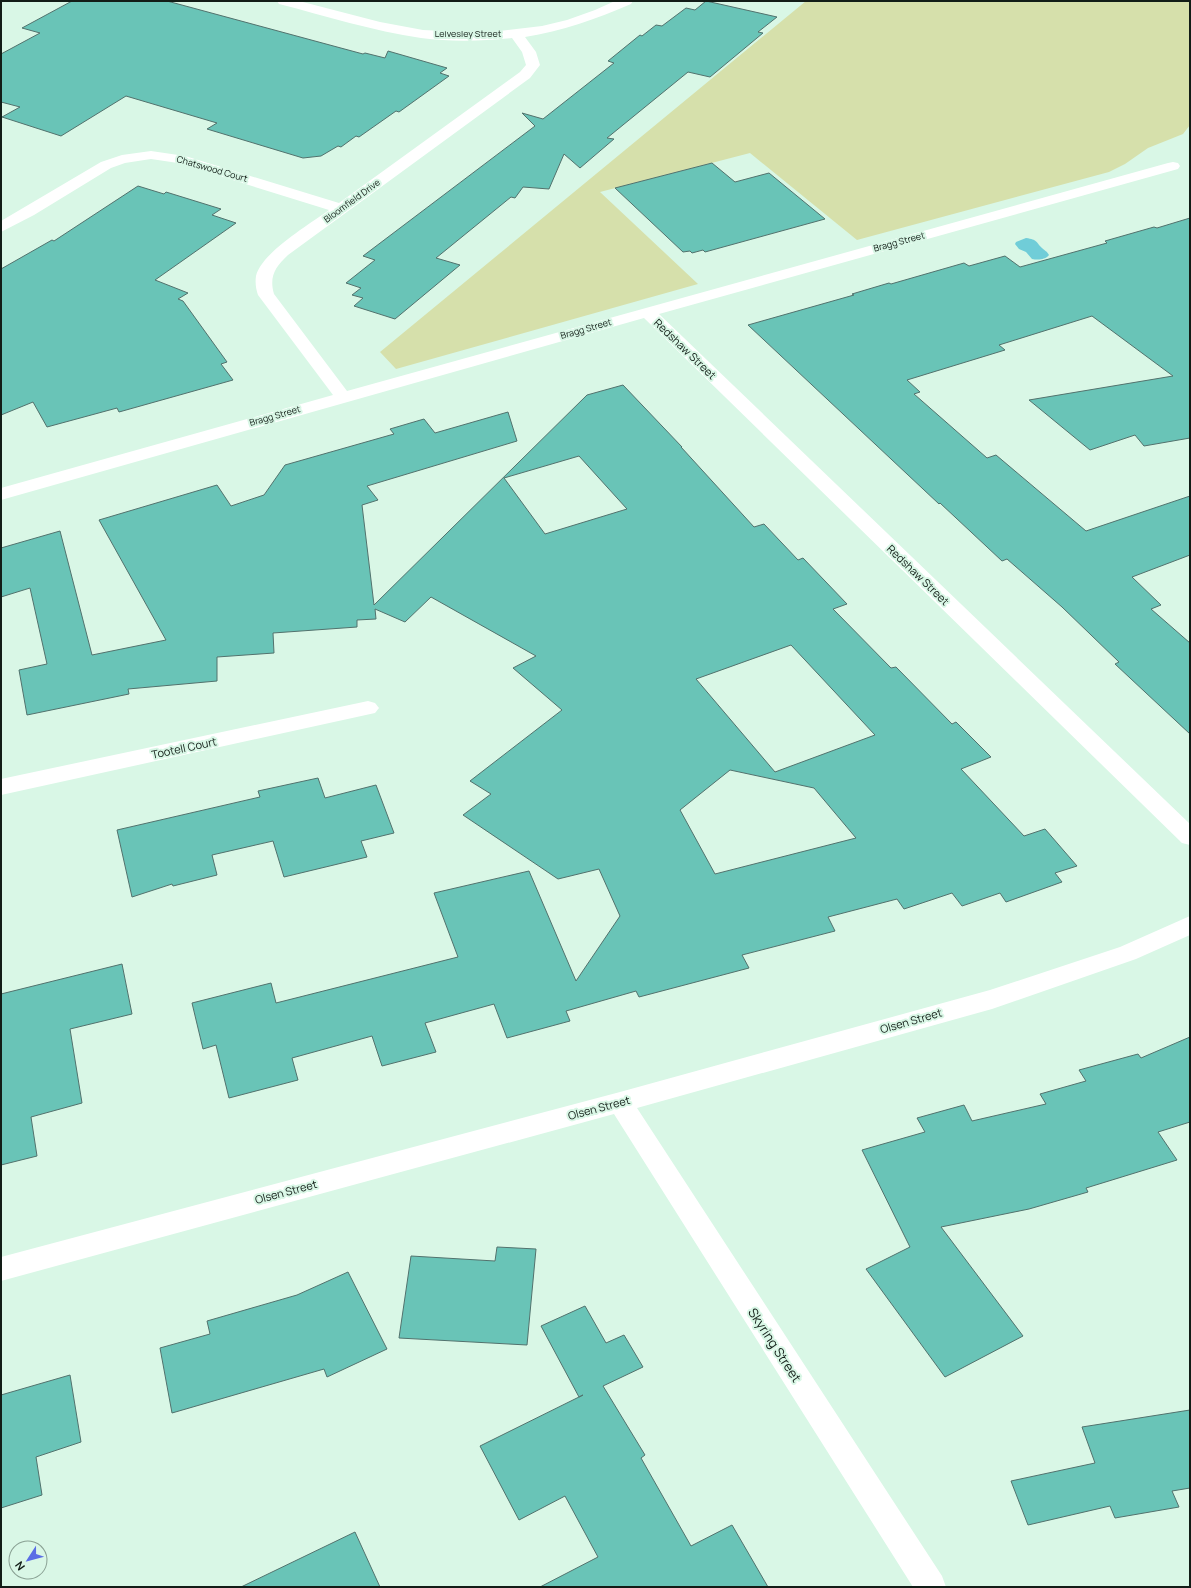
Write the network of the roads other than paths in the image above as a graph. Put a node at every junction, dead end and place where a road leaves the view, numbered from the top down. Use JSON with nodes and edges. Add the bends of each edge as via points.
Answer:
{"nodes":[{"id":1,"x":284,"y":1,"type":"edge"},
{"id":2,"x":626,"y":1,"type":"edge"},
{"id":3,"x":515,"y":34,"type":"junction"},
{"id":4,"x":1173,"y":166,"type":"dead end"},
{"id":5,"x":342,"y":209,"type":"junction"},
{"id":6,"x":1,"y":227,"type":"edge"},
{"id":7,"x":646,"y":312,"type":"junction"},
{"id":8,"x":343,"y":397,"type":"junction"},
{"id":9,"x":1,"y":494,"type":"edge"},
{"id":10,"x":368,"y":708,"type":"dead end"},
{"id":11,"x":1,"y":788,"type":"edge"},
{"id":12,"x":1190,"y":837,"type":"edge"},
{"id":13,"x":1190,"y":925,"type":"edge"},
{"id":14,"x":620,"y":1102,"type":"junction"},
{"id":15,"x":1,"y":1269,"type":"edge"},
{"id":16,"x":931,"y":1587,"type":"edge"}],
"edges":[{"from":1,"to":3,"type":"street","name":"Leivesley Street","via":[[394,29],[422,33],[449,36]]},
{"from":2,"to":3,"type":"street","name":"Leivesley Street","via":[[587,18]]},
{"from":3,"to":5,"type":"street","name":"Bloomfield Drive","via":[[529,51],[532,60],[533,65],[525,76]]},
{"from":4,"to":7,"type":"street","name":"Bragg Street"},
{"from":5,"to":6,"type":"street","name":"Chatswood Court","via":[[180,159],[136,150],[95,170]]},
{"from":5,"to":8,"type":"street","name":"Bloomfield Drive","via":[[270,263],[264,274],[262,286],[266,296]]},
{"from":7,"to":8,"type":"street","name":"Bragg Street"},
{"from":7,"to":12,"type":"street","name":"Redshaw Street"},
{"from":8,"to":9,"type":"street","name":"Bragg Street"},
{"from":10,"to":11,"type":"street","name":"Tootell Court"},
{"from":13,"to":14,"type":"street","name":"Olsen Street","via":[[1128,953],[992,999]]},
{"from":14,"to":15,"type":"street","name":"Olsen Street"},
{"from":14,"to":16,"type":"street","name":"Skyring Street"}]}
